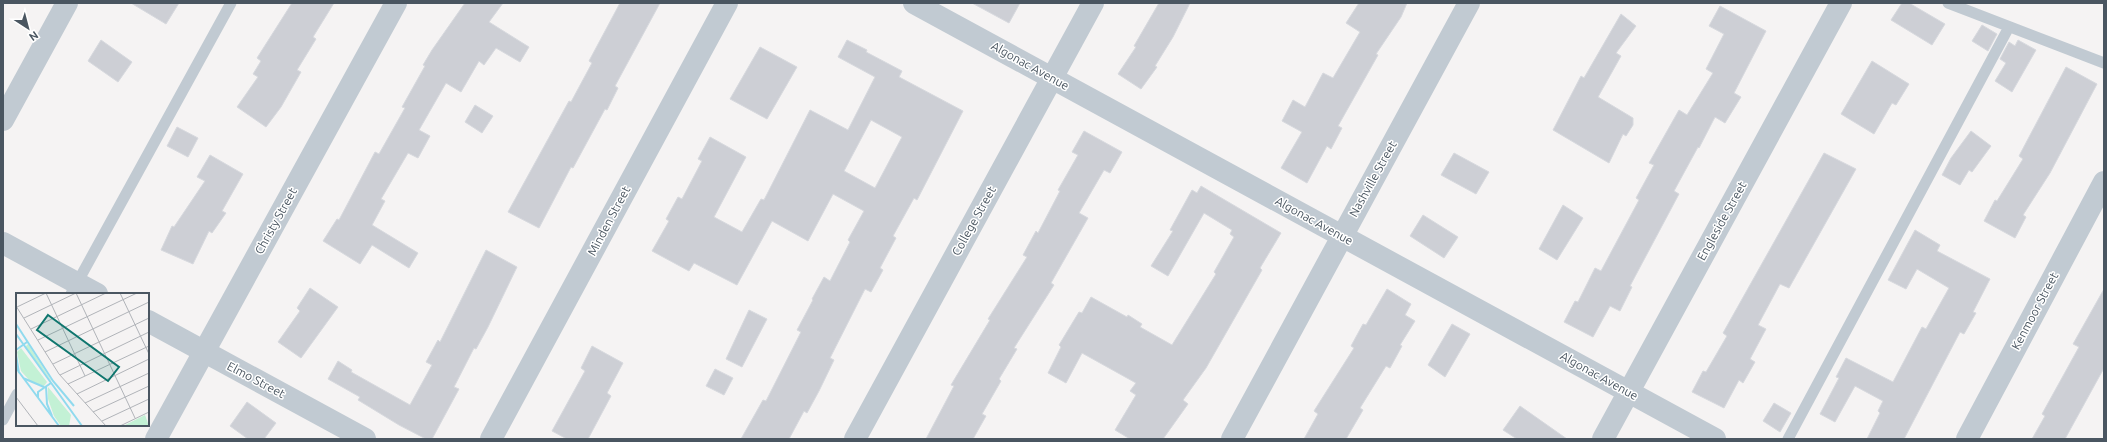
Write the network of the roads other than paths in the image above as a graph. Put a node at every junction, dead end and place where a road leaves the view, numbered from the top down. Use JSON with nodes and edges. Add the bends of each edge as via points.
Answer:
{"nodes":[{"id":1,"x":67,"y":3,"type":"edge"},
{"id":2,"x":231,"y":3,"type":"edge"},
{"id":3,"x":396,"y":3,"type":"edge"},
{"id":4,"x":726,"y":3,"type":"edge"},
{"id":5,"x":914,"y":3,"type":"edge"},
{"id":6,"x":1093,"y":3,"type":"edge"},
{"id":7,"x":1469,"y":3,"type":"edge"},
{"id":8,"x":1841,"y":3,"type":"edge"},
{"id":9,"x":1948,"y":3,"type":"edge"},
{"id":10,"x":2009,"y":27,"type":"junction"},
{"id":11,"x":2104,"y":63,"type":"edge"},
{"id":12,"x":1052,"y":78,"type":"junction"},
{"id":13,"x":3,"y":120,"type":"edge"},
{"id":14,"x":2104,"y":182,"type":"edge"},
{"id":15,"x":1342,"y":236,"type":"junction"},
{"id":16,"x":3,"y":243,"type":"edge"},
{"id":17,"x":74,"y":289,"type":"edge"},
{"id":18,"x":92,"y":293,"type":"edge"},
{"id":19,"x":149,"y":322,"type":"edge"},
{"id":20,"x":203,"y":351,"type":"junction"},
{"id":21,"x":1628,"y":392,"type":"junction"},
{"id":22,"x":16,"y":396,"type":"edge"},
{"id":23,"x":3,"y":420,"type":"edge"},
{"id":24,"x":156,"y":439,"type":"edge"},
{"id":25,"x":365,"y":439,"type":"edge"},
{"id":26,"x":491,"y":439,"type":"edge"},
{"id":27,"x":855,"y":439,"type":"edge"},
{"id":28,"x":1232,"y":439,"type":"edge"},
{"id":29,"x":1603,"y":439,"type":"edge"},
{"id":30,"x":1715,"y":439,"type":"edge"},
{"id":31,"x":1788,"y":439,"type":"edge"},
{"id":32,"x":1967,"y":439,"type":"edge"}],
"edges":[{"from":1,"to":13,"type":"street"},
{"from":2,"to":17,"type":"lane"},
{"from":3,"to":20,"type":"street","name":"Christy Street"},
{"from":4,"to":26,"type":"street","name":"Minden Street"},
{"from":5,"to":12,"type":"street","name":"Algonac Avenue"},
{"from":6,"to":12,"type":"street","name":"College Street"},
{"from":7,"to":15,"type":"street","name":"Nashville Street"},
{"from":8,"to":21,"type":"street","name":"Engleside Street"},
{"from":9,"to":10,"type":"lane"},
{"from":10,"to":11,"type":"lane"},
{"from":10,"to":31,"type":"lane"},
{"from":12,"to":15,"type":"street","name":"Algonac Avenue"},
{"from":12,"to":27,"type":"street","name":"College Street"},
{"from":14,"to":32,"type":"street","name":"Kenmoor Street"},
{"from":15,"to":21,"type":"street","name":"Algonac Avenue"},
{"from":15,"to":28,"type":"street","name":"Nashville Street"},
{"from":16,"to":17,"type":"street"},
{"from":17,"to":18,"type":"street"},
{"from":19,"to":20,"type":"street","name":"Elmo Street"},
{"from":20,"to":24,"type":"street","name":"Christy Street"},
{"from":20,"to":25,"type":"street","name":"Elmo Street"},
{"from":21,"to":29,"type":"street","name":"Engleside Street"},
{"from":21,"to":30,"type":"street","name":"Algonac Avenue"},
{"from":22,"to":23,"type":"lane"}]}
